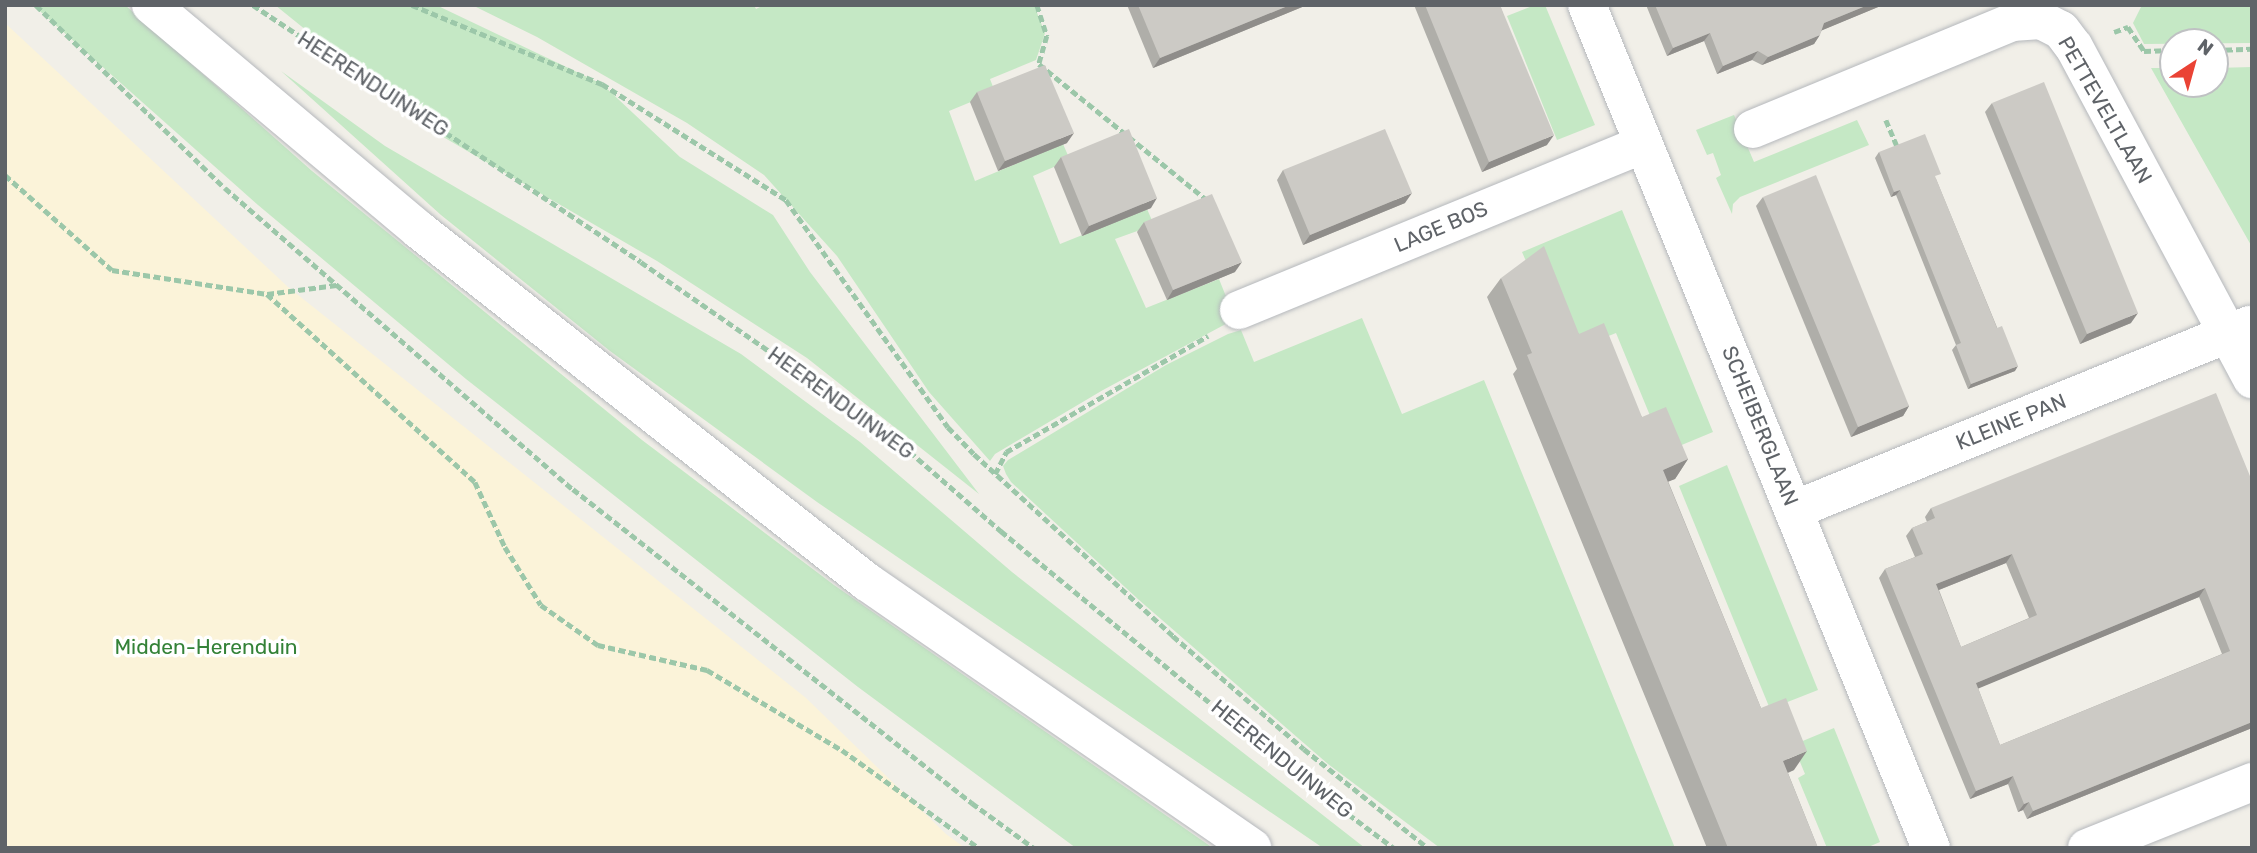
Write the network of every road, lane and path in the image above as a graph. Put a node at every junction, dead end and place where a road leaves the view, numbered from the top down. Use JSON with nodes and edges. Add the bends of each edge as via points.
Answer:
{"nodes":[{"id":1,"x":36,"y":5,"type":"edge"},
{"id":2,"x":150,"y":5,"type":"edge"},
{"id":3,"x":253,"y":5,"type":"edge"},
{"id":4,"x":412,"y":5,"type":"edge"},
{"id":5,"x":1037,"y":5,"type":"edge"},
{"id":6,"x":1587,"y":5,"type":"edge"},
{"id":7,"x":2074,"y":47,"type":"junction"},
{"id":8,"x":2252,"y":49,"type":"edge"},
{"id":9,"x":2229,"y":50,"type":"edge"},
{"id":10,"x":2159,"y":51,"type":"edge"},
{"id":11,"x":1870,"y":80,"type":"junction"},
{"id":12,"x":1753,"y":129,"type":"dead end"},
{"id":13,"x":1643,"y":144,"type":"junction"},
{"id":14,"x":1901,"y":156,"type":"edge"},
{"id":15,"x":5,"y":175,"type":"edge"},
{"id":16,"x":1211,"y":203,"type":"edge"},
{"id":17,"x":337,"y":285,"type":"junction"},
{"id":18,"x":267,"y":294,"type":"junction"},
{"id":19,"x":1225,"y":322,"type":"joint"},
{"id":20,"x":2240,"y":329,"type":"edge"},
{"id":21,"x":2252,"y":379,"type":"edge"},
{"id":22,"x":995,"y":474,"type":"junction"},
{"id":23,"x":1794,"y":510,"type":"junction"},
{"id":24,"x":2252,"y":782,"type":"edge"},
{"id":25,"x":2104,"y":844,"type":"edge"},
{"id":26,"x":979,"y":848,"type":"edge"},
{"id":27,"x":1034,"y":848,"type":"edge"},
{"id":28,"x":1252,"y":848,"type":"edge"},
{"id":29,"x":1394,"y":848,"type":"edge"},
{"id":30,"x":1428,"y":848,"type":"edge"},
{"id":31,"x":1931,"y":848,"type":"edge"}],
"edges":[{"from":1,"to":17,"type":"path","via":[[225,188]]},
{"from":2,"to":28,"type":"street","via":[[419,230],[867,582]]},
{"from":3,"to":29,"type":"path","name":"HEERENDUINWEG","via":[[641,262],[894,438],[1315,789]]},
{"from":4,"to":22,"type":"path","via":[[602,84],[786,200],[948,427]]},
{"from":5,"to":16,"type":"path","via":[[1048,36],[1040,64]]},
{"from":6,"to":13,"type":"street","name":"SCHEIBERGLAAN"},
{"from":7,"to":10,"type":"path","via":[[2128,27],[2144,51]]},
{"from":7,"to":11,"type":"street","name":"PETTEVELTLAAN","via":[[2061,30],[2027,19]]},
{"from":7,"to":20,"type":"street","name":"PETTEVELTLAAN"},
{"from":8,"to":9,"type":"path"},
{"from":11,"to":12,"type":"street","name":"PETTEVELTLAAN"},
{"from":11,"to":14,"type":"path"},
{"from":13,"to":19,"type":"street","name":"LAGE BOS"},
{"from":13,"to":23,"type":"street","name":"SCHEIBERGLAAN"},
{"from":15,"to":18,"type":"path","via":[[111,270]]},
{"from":17,"to":18,"type":"path"},
{"from":17,"to":27,"type":"path","via":[[573,489]]},
{"from":18,"to":26,"type":"path","via":[[475,482],[505,547],[541,605],[598,645],[707,670],[842,750]]},
{"from":19,"to":22,"type":"path","via":[[1006,452]]},
{"from":20,"to":21,"type":"street"},
{"from":20,"to":23,"type":"street","name":"KLEINE PAN"},
{"from":22,"to":30,"type":"path","via":[[1172,636]]},
{"from":23,"to":31,"type":"street","name":"SCHEIBERGLAAN"},
{"from":24,"to":25,"type":"street"}]}
